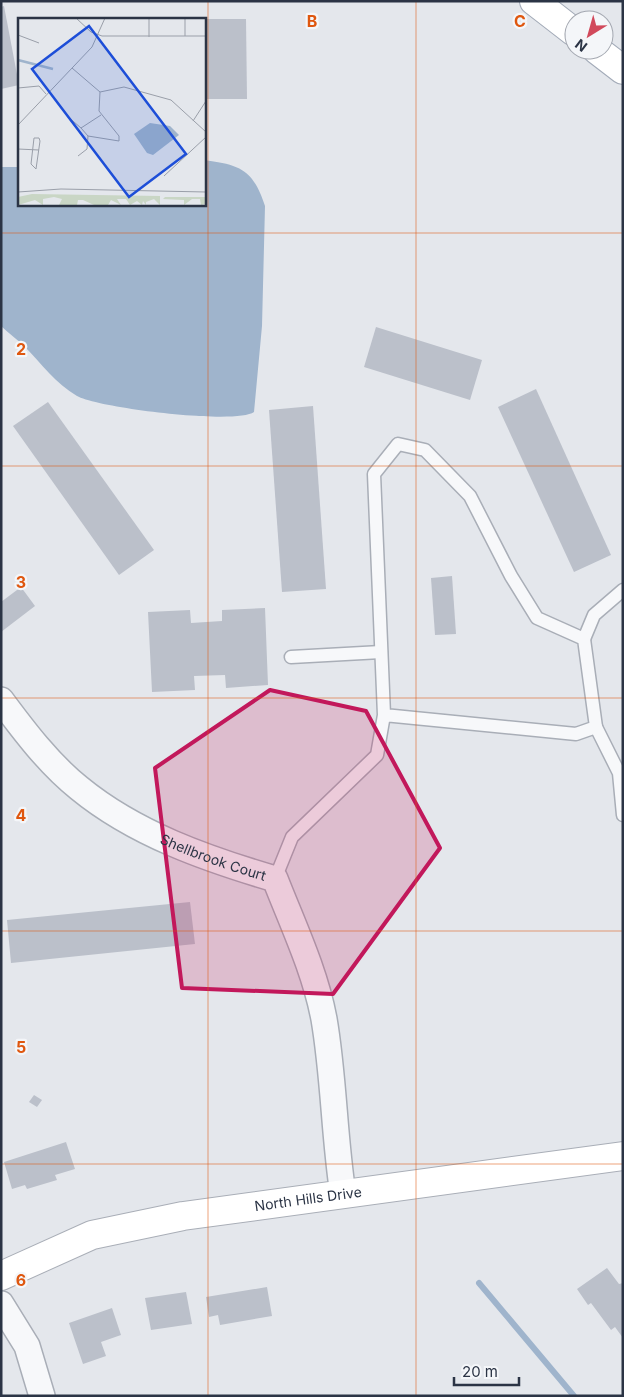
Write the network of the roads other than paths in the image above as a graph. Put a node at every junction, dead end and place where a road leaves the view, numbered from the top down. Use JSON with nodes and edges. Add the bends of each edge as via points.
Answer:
{"nodes":[{"id":1,"x":534,"y":1,"type":"edge"},
{"id":2,"x":564,"y":24,"type":"edge"},
{"id":3,"x":610,"y":60,"type":"edge"},
{"id":4,"x":623,"y":70,"type":"edge"},
{"id":5,"x":623,"y":590,"type":"edge"},
{"id":6,"x":584,"y":639,"type":"junction"},
{"id":7,"x":381,"y":652,"type":"junction"},
{"id":8,"x":291,"y":657,"type":"dead end"},
{"id":9,"x":1,"y":700,"type":"edge"},
{"id":10,"x":384,"y":715,"type":"junction"},
{"id":11,"x":596,"y":727,"type":"junction"},
{"id":12,"x":623,"y":815,"type":"edge"},
{"id":13,"x":275,"y":879,"type":"junction"},
{"id":14,"x":623,"y":1156,"type":"edge"},
{"id":15,"x":343,"y":1194,"type":"junction"},
{"id":16,"x":1,"y":1276,"type":"edge"},
{"id":17,"x":1,"y":1304,"type":"edge"},
{"id":18,"x":42,"y":1396,"type":"edge"}],
"edges":[{"from":1,"to":2,"type":"main road"},
{"from":3,"to":4,"type":"main road"},
{"from":5,"to":6,"type":"lane","via":[[594,615]]},
{"from":6,"to":7,"type":"lane","via":[[537,618],[511,576],[470,496],[425,450],[398,444],[374,474]]},
{"from":6,"to":11,"type":"lane"},
{"from":7,"to":8,"type":"lane"},
{"from":7,"to":10,"type":"lane"},
{"from":9,"to":13,"type":"street","name":"Shellbrook Court","via":[[50,761],[78,788],[109,810],[182,846],[228,865]]},
{"from":10,"to":11,"type":"lane","via":[[576,734]]},
{"from":10,"to":13,"type":"lane","via":[[376,755],[292,837]]},
{"from":11,"to":12,"type":"lane","via":[[619,773]]},
{"from":13,"to":15,"type":"street","name":"Shellbrook Court","via":[[315,984],[324,1018]]},
{"from":14,"to":15,"type":"main road","name":"North Hills Drive"},
{"from":15,"to":16,"type":"main road","name":"North Hills Drive","via":[[183,1216],[92,1235]]},
{"from":17,"to":18,"type":"street","via":[[27,1346]]}]}
